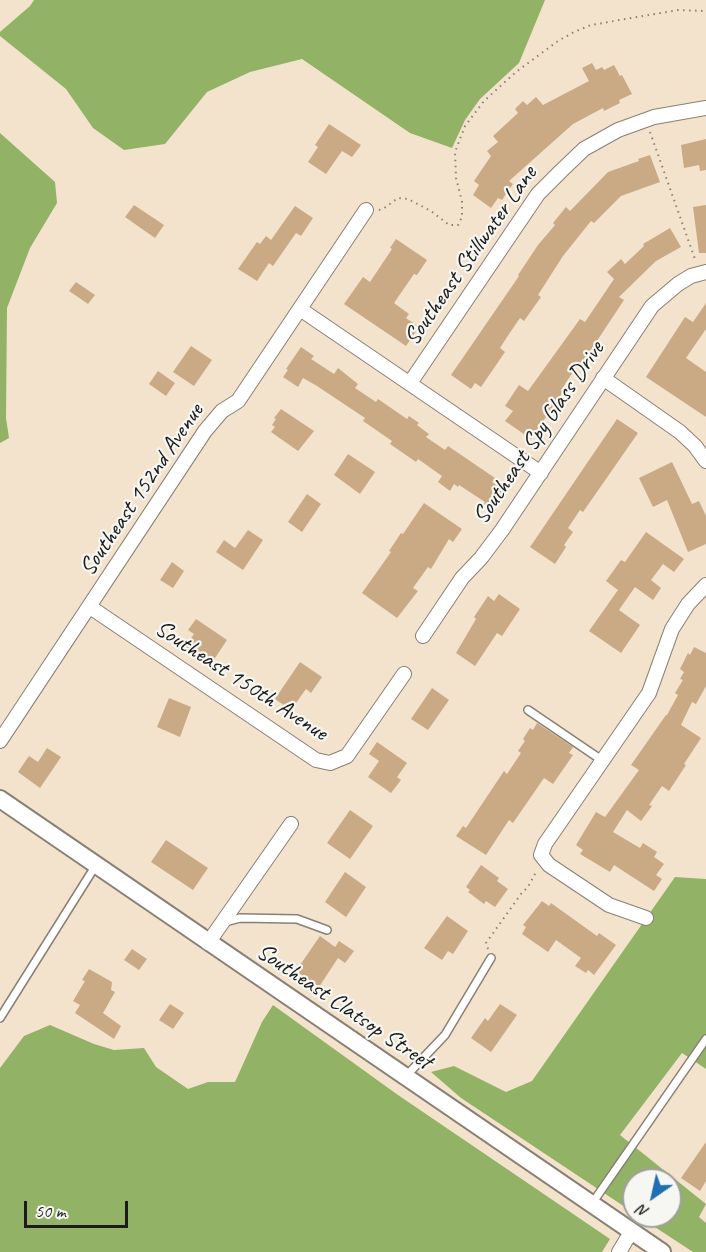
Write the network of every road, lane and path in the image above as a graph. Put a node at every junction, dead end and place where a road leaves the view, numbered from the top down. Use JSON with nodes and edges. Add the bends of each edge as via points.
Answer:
{"nodes":[{"id":1,"x":706,"y":11,"type":"edge"},
{"id":2,"x":706,"y":108,"type":"edge"},
{"id":3,"x":646,"y":119,"type":"junction"},
{"id":4,"x":366,"y":210,"type":"joint"},
{"id":5,"x":703,"y":273,"type":"edge"},
{"id":6,"x":300,"y":309,"type":"junction"},
{"id":7,"x":603,"y":378,"type":"junction"},
{"id":8,"x":410,"y":383,"type":"junction"},
{"id":9,"x":706,"y":461,"type":"edge"},
{"id":10,"x":542,"y":472,"type":"junction"},
{"id":11,"x":706,"y":585,"type":"edge"},
{"id":12,"x":90,"y":607,"type":"junction"},
{"id":13,"x":423,"y":636,"type":"dead end"},
{"id":14,"x":404,"y":674,"type":"dead end"},
{"id":15,"x":528,"y":710,"type":"dead end"},
{"id":16,"x":0,"y":741,"type":"edge"},
{"id":17,"x":603,"y":761,"type":"junction"},
{"id":18,"x":0,"y":799,"type":"edge"},
{"id":19,"x":291,"y":824,"type":"dead end"},
{"id":20,"x":542,"y":857,"type":"junction"},
{"id":21,"x":96,"y":866,"type":"junction"},
{"id":22,"x":646,"y":918,"type":"dead end"},
{"id":23,"x":222,"y":923,"type":"junction"},
{"id":24,"x":327,"y":930,"type":"dead end"},
{"id":25,"x":208,"y":943,"type":"junction"},
{"id":26,"x":491,"y":958,"type":"joint"},
{"id":27,"x":0,"y":1018,"type":"edge"},
{"id":28,"x":706,"y":1039,"type":"edge"},
{"id":29,"x":405,"y":1077,"type":"junction"},
{"id":30,"x":591,"y":1204,"type":"junction"},
{"id":31,"x":631,"y":1232,"type":"junction"},
{"id":32,"x":619,"y":1252,"type":"edge"},
{"id":33,"x":662,"y":1252,"type":"edge"}],
"edges":[{"from":1,"to":4,"type":"path","via":[[678,10],[591,25],[558,41],[516,72],[484,101],[465,126],[455,152],[462,201],[458,225],[449,225],[408,199],[398,198],[383,209]]},
{"from":2,"to":3,"type":"street","name":"Southeast Stillwater Lane"},
{"from":3,"to":5,"type":"path"},
{"from":3,"to":8,"type":"street","name":"Southeast Stillwater Lane","via":[[584,149],[538,194]]},
{"from":4,"to":6,"type":"street","name":"Southeast 152nd Avenue"},
{"from":5,"to":7,"type":"street","name":"Southeast Spy Glass Drive","via":[[678,284],[652,306]]},
{"from":6,"to":8,"type":"street"},
{"from":6,"to":12,"type":"street","name":"Southeast 152nd Avenue","via":[[238,401],[222,411],[205,431]]},
{"from":7,"to":9,"type":"street","via":[[680,432]]},
{"from":7,"to":10,"type":"street","name":"Southeast Spy Glass Drive"},
{"from":8,"to":10,"type":"street"},
{"from":10,"to":13,"type":"street","name":"Southeast Spy Glass Drive"},
{"from":11,"to":17,"type":"street","via":[[680,614],[649,693]]},
{"from":12,"to":14,"type":"street","name":"Southeast 150th Avenue","via":[[315,760],[330,763],[347,756]]},
{"from":12,"to":16,"type":"street","name":"Southeast 152nd Avenue"},
{"from":15,"to":17,"type":"lane"},
{"from":17,"to":20,"type":"street","via":[[545,844]]},
{"from":18,"to":21,"type":"street","name":"Southeast Clatsop Street"},
{"from":19,"to":23,"type":"street"},
{"from":20,"to":22,"type":"street","via":[[609,904]]},
{"from":20,"to":26,"type":"path","via":[[528,887],[486,943]]},
{"from":21,"to":25,"type":"street","name":"Southeast Clatsop Street"},
{"from":21,"to":27,"type":"lane"},
{"from":23,"to":24,"type":"lane","via":[[240,918],[297,920]]},
{"from":23,"to":25,"type":"street"},
{"from":25,"to":29,"type":"street","name":"Southeast Clatsop Street"},
{"from":26,"to":29,"type":"lane","via":[[445,1035]]},
{"from":28,"to":30,"type":"lane"},
{"from":29,"to":30,"type":"street","name":"Southeast Clatsop Street"},
{"from":30,"to":31,"type":"street","name":"Southeast Clatsop Street"},
{"from":31,"to":32,"type":"street"},
{"from":31,"to":33,"type":"street","name":"Southeast Clatsop Street"}]}
